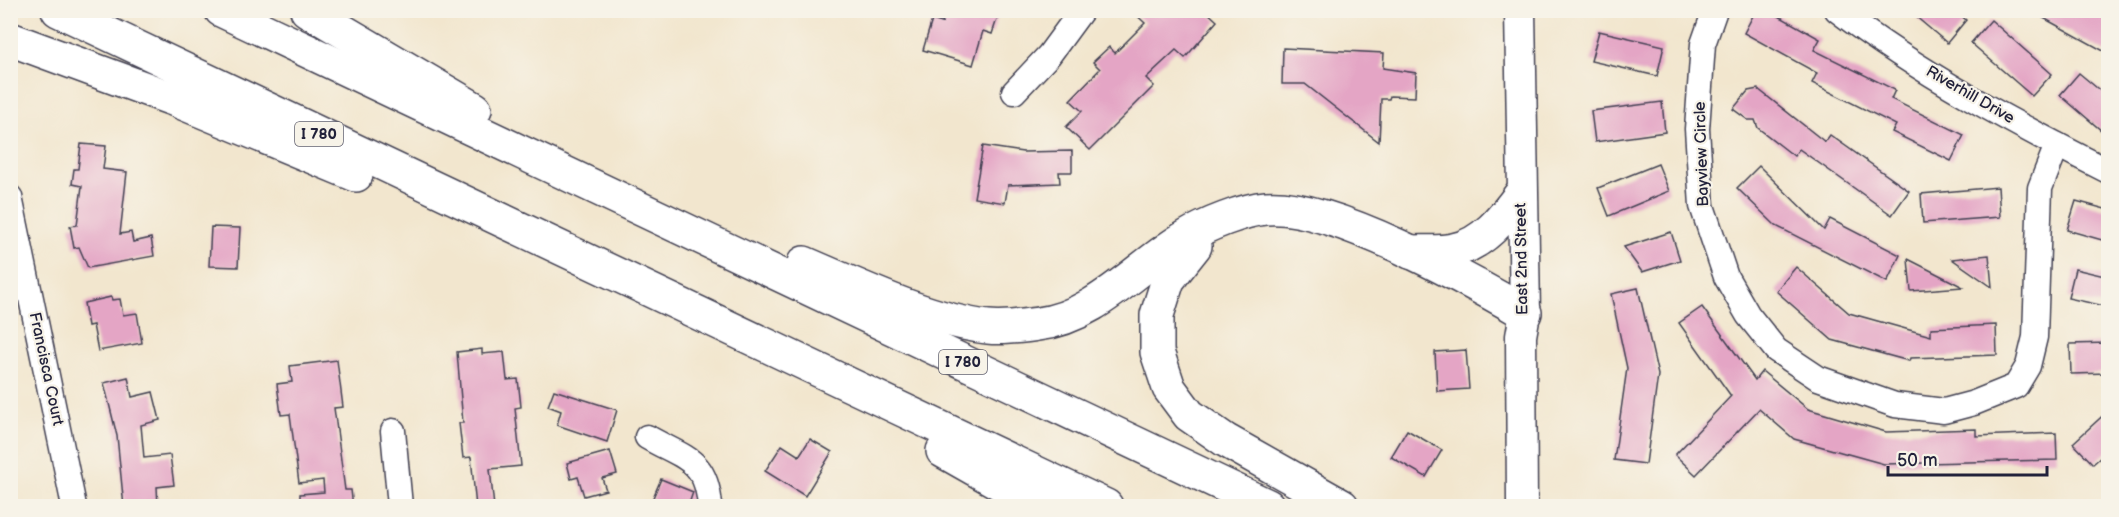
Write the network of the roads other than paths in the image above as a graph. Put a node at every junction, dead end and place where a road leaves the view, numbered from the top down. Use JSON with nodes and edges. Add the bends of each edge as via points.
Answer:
{"nodes":[{"id":1,"x":58,"y":10,"type":"edge"},
{"id":2,"x":221,"y":10,"type":"edge"},
{"id":3,"x":307,"y":10,"type":"edge"},
{"id":4,"x":1082,"y":10,"type":"edge"},
{"id":5,"x":1520,"y":10,"type":"edge"},
{"id":6,"x":1715,"y":10,"type":"edge"},
{"id":7,"x":1837,"y":10,"type":"edge"},
{"id":8,"x":10,"y":39,"type":"edge"},
{"id":9,"x":1014,"y":92,"type":"dead end"},
{"id":10,"x":2057,"y":145,"type":"junction"},
{"id":11,"x":2109,"y":171,"type":"edge"},
{"id":12,"x":565,"y":172,"type":"junction"},
{"id":13,"x":1521,"y":194,"type":"junction"},
{"id":14,"x":10,"y":197,"type":"edge"},
{"id":15,"x":658,"y":217,"type":"junction"},
{"id":16,"x":1209,"y":228,"type":"junction"},
{"id":17,"x":1407,"y":252,"type":"junction"},
{"id":18,"x":580,"y":258,"type":"junction"},
{"id":19,"x":1525,"y":313,"type":"junction"},
{"id":20,"x":832,"y":377,"type":"junction"},
{"id":21,"x":393,"y":431,"type":"dead end"},
{"id":22,"x":647,"y":437,"type":"dead end"},
{"id":23,"x":74,"y":507,"type":"edge"},
{"id":24,"x":400,"y":507,"type":"edge"},
{"id":25,"x":710,"y":507,"type":"edge"},
{"id":26,"x":1040,"y":507,"type":"edge"},
{"id":27,"x":1106,"y":507,"type":"edge"},
{"id":28,"x":1268,"y":507,"type":"edge"},
{"id":29,"x":1342,"y":507,"type":"edge"},
{"id":30,"x":1522,"y":507,"type":"edge"}],
"edges":[{"from":1,"to":18,"type":"highway","number":"I 780"},
{"from":2,"to":12,"type":"highway","number":"I 780"},
{"from":3,"to":12,"type":"highway","via":[[498,122]]},
{"from":4,"to":9,"type":"street","via":[[1049,55]]},
{"from":5,"to":13,"type":"main road","name":"East 2nd Street"},
{"from":6,"to":10,"type":"street","name":"Bayview Circle","via":[[1702,44],[1698,129],[1702,206],[1726,277],[1748,315],[1776,350],[1818,378],[1895,405],[1944,411],[2016,386],[2028,366],[2034,337],[2040,188]]},
{"from":7,"to":10,"type":"street","name":"Riverhill Drive","via":[[1873,38]]},
{"from":8,"to":18,"type":"highway","via":[[173,99],[458,218]]},
{"from":10,"to":11,"type":"street","name":"Riverhill Drive"},
{"from":12,"to":15,"type":"highway","number":"I 780"},
{"from":13,"to":17,"type":"highway","via":[[1503,217],[1473,243],[1454,250]]},
{"from":13,"to":19,"type":"main road","name":"East 2nd Street"},
{"from":14,"to":23,"type":"street","name":"Francisca Court"},
{"from":15,"to":16,"type":"highway","via":[[732,233],[939,316],[989,327],[1041,324],[1084,309],[1186,237]]},
{"from":15,"to":28,"type":"highway","number":"I 780"},
{"from":16,"to":17,"type":"highway","via":[[1248,211],[1303,210],[1355,227]]},
{"from":16,"to":29,"type":"highway","via":[[1167,280],[1157,315],[1157,352],[1169,388],[1189,415],[1225,440]]},
{"from":17,"to":19,"type":"highway"},
{"from":18,"to":20,"type":"highway","number":"I 780"},
{"from":19,"to":30,"type":"main road","name":"East 2nd Street","via":[[1521,336]]},
{"from":20,"to":26,"type":"highway","via":[[926,441]]},
{"from":20,"to":27,"type":"highway","number":"I 780"},
{"from":21,"to":24,"type":"street"},
{"from":22,"to":25,"type":"street","via":[[699,467],[707,481]]}]}
